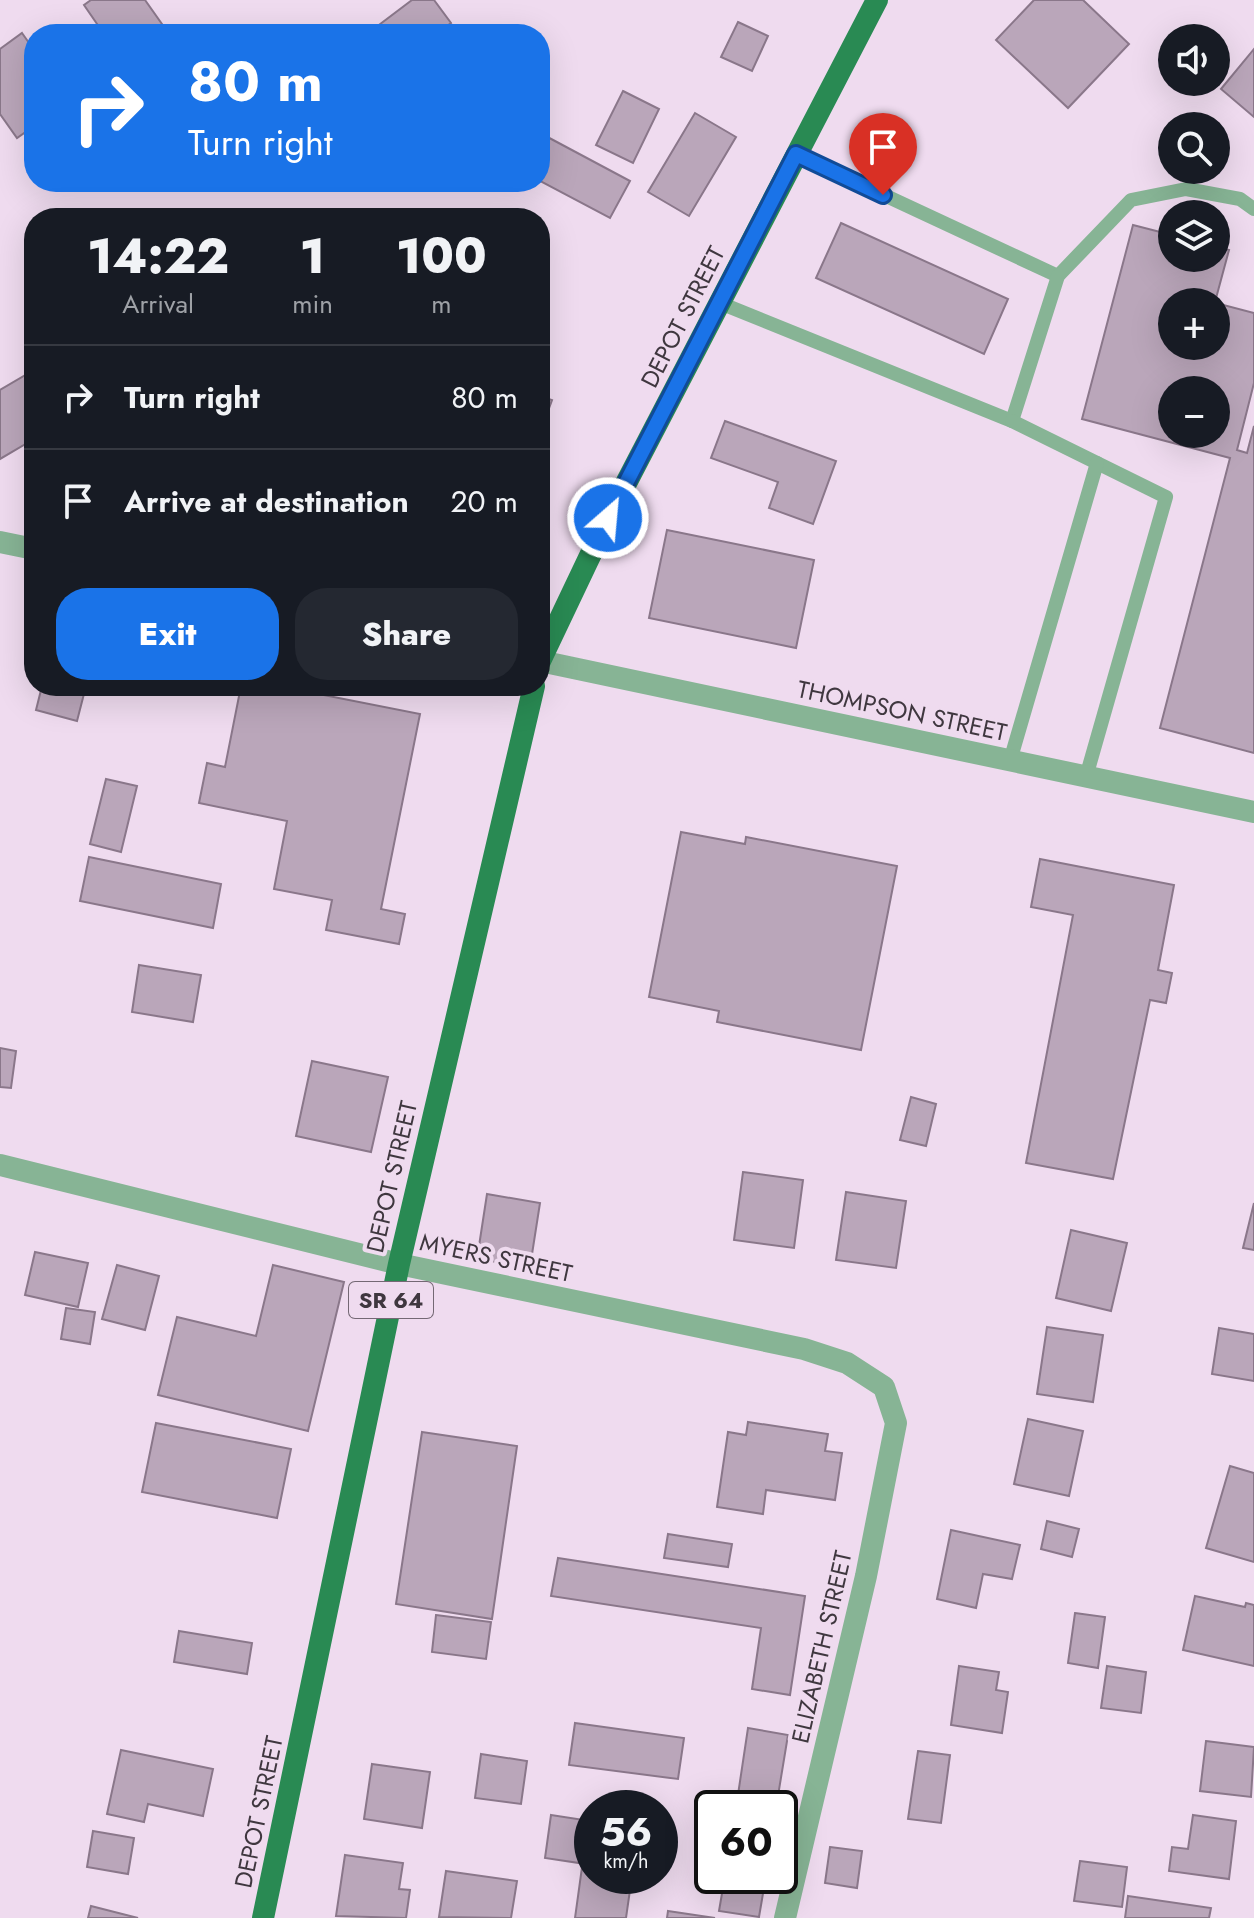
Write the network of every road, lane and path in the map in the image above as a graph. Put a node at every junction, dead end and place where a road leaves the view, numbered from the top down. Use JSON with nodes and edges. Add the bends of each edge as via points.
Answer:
{"nodes":[{"id":1,"x":877,"y":0,"type":"edge"},
{"id":2,"x":796,"y":154,"type":"junction"},
{"id":3,"x":1254,"y":209,"type":"edge"},
{"id":4,"x":1058,"y":276,"type":"junction"},
{"id":5,"x":720,"y":303,"type":"junction"},
{"id":6,"x":1012,"y":421,"type":"junction"},
{"id":7,"x":1097,"y":463,"type":"junction"},
{"id":8,"x":0,"y":542,"type":"edge"},
{"id":9,"x":24,"y":547,"type":"edge"},
{"id":10,"x":550,"y":640,"type":"edge"},
{"id":11,"x":550,"y":663,"type":"edge"},
{"id":12,"x":532,"y":696,"type":"edge"},
{"id":13,"x":1010,"y":761,"type":"junction"},
{"id":14,"x":1086,"y":777,"type":"junction"},
{"id":15,"x":1254,"y":812,"type":"edge"},
{"id":16,"x":0,"y":1165,"type":"edge"},
{"id":17,"x":399,"y":1264,"type":"junction"},
{"id":18,"x":884,"y":1387,"type":"joint"},
{"id":19,"x":263,"y":1918,"type":"edge"},
{"id":20,"x":785,"y":1918,"type":"edge"}],
"edges":[{"from":1,"to":2,"type":"main road","name":"DEPOT STREET"},
{"from":2,"to":4,"type":"lane"},
{"from":2,"to":5,"type":"main road","name":"DEPOT STREET"},
{"from":3,"to":4,"type":"lane","via":[[1240,199],[1186,189],[1131,200]]},
{"from":4,"to":6,"type":"lane"},
{"from":5,"to":6,"type":"lane"},
{"from":5,"to":10,"type":"main road","name":"DEPOT STREET"},
{"from":6,"to":7,"type":"lane"},
{"from":7,"to":13,"type":"lane"},
{"from":7,"to":14,"type":"lane","via":[[1166,497]]},
{"from":8,"to":9,"type":"street"},
{"from":11,"to":13,"type":"street","name":"THOMPSON STREET"},
{"from":12,"to":17,"type":"main road","name":"DEPOT STREET","number":"SR 64"},
{"from":13,"to":14,"type":"street","name":"THOMPSON STREET"},
{"from":14,"to":15,"type":"street","name":"THOMPSON STREET"},
{"from":16,"to":17,"type":"street","name":"MYERS STREET"},
{"from":17,"to":18,"type":"street","name":"MYERS STREET","via":[[804,1349],[847,1363]]},
{"from":17,"to":19,"type":"main road","name":"DEPOT STREET","number":"SR 64"},
{"from":18,"to":20,"type":"street","name":"ELIZABETH STREET","via":[[896,1423],[866,1576]]}]}
